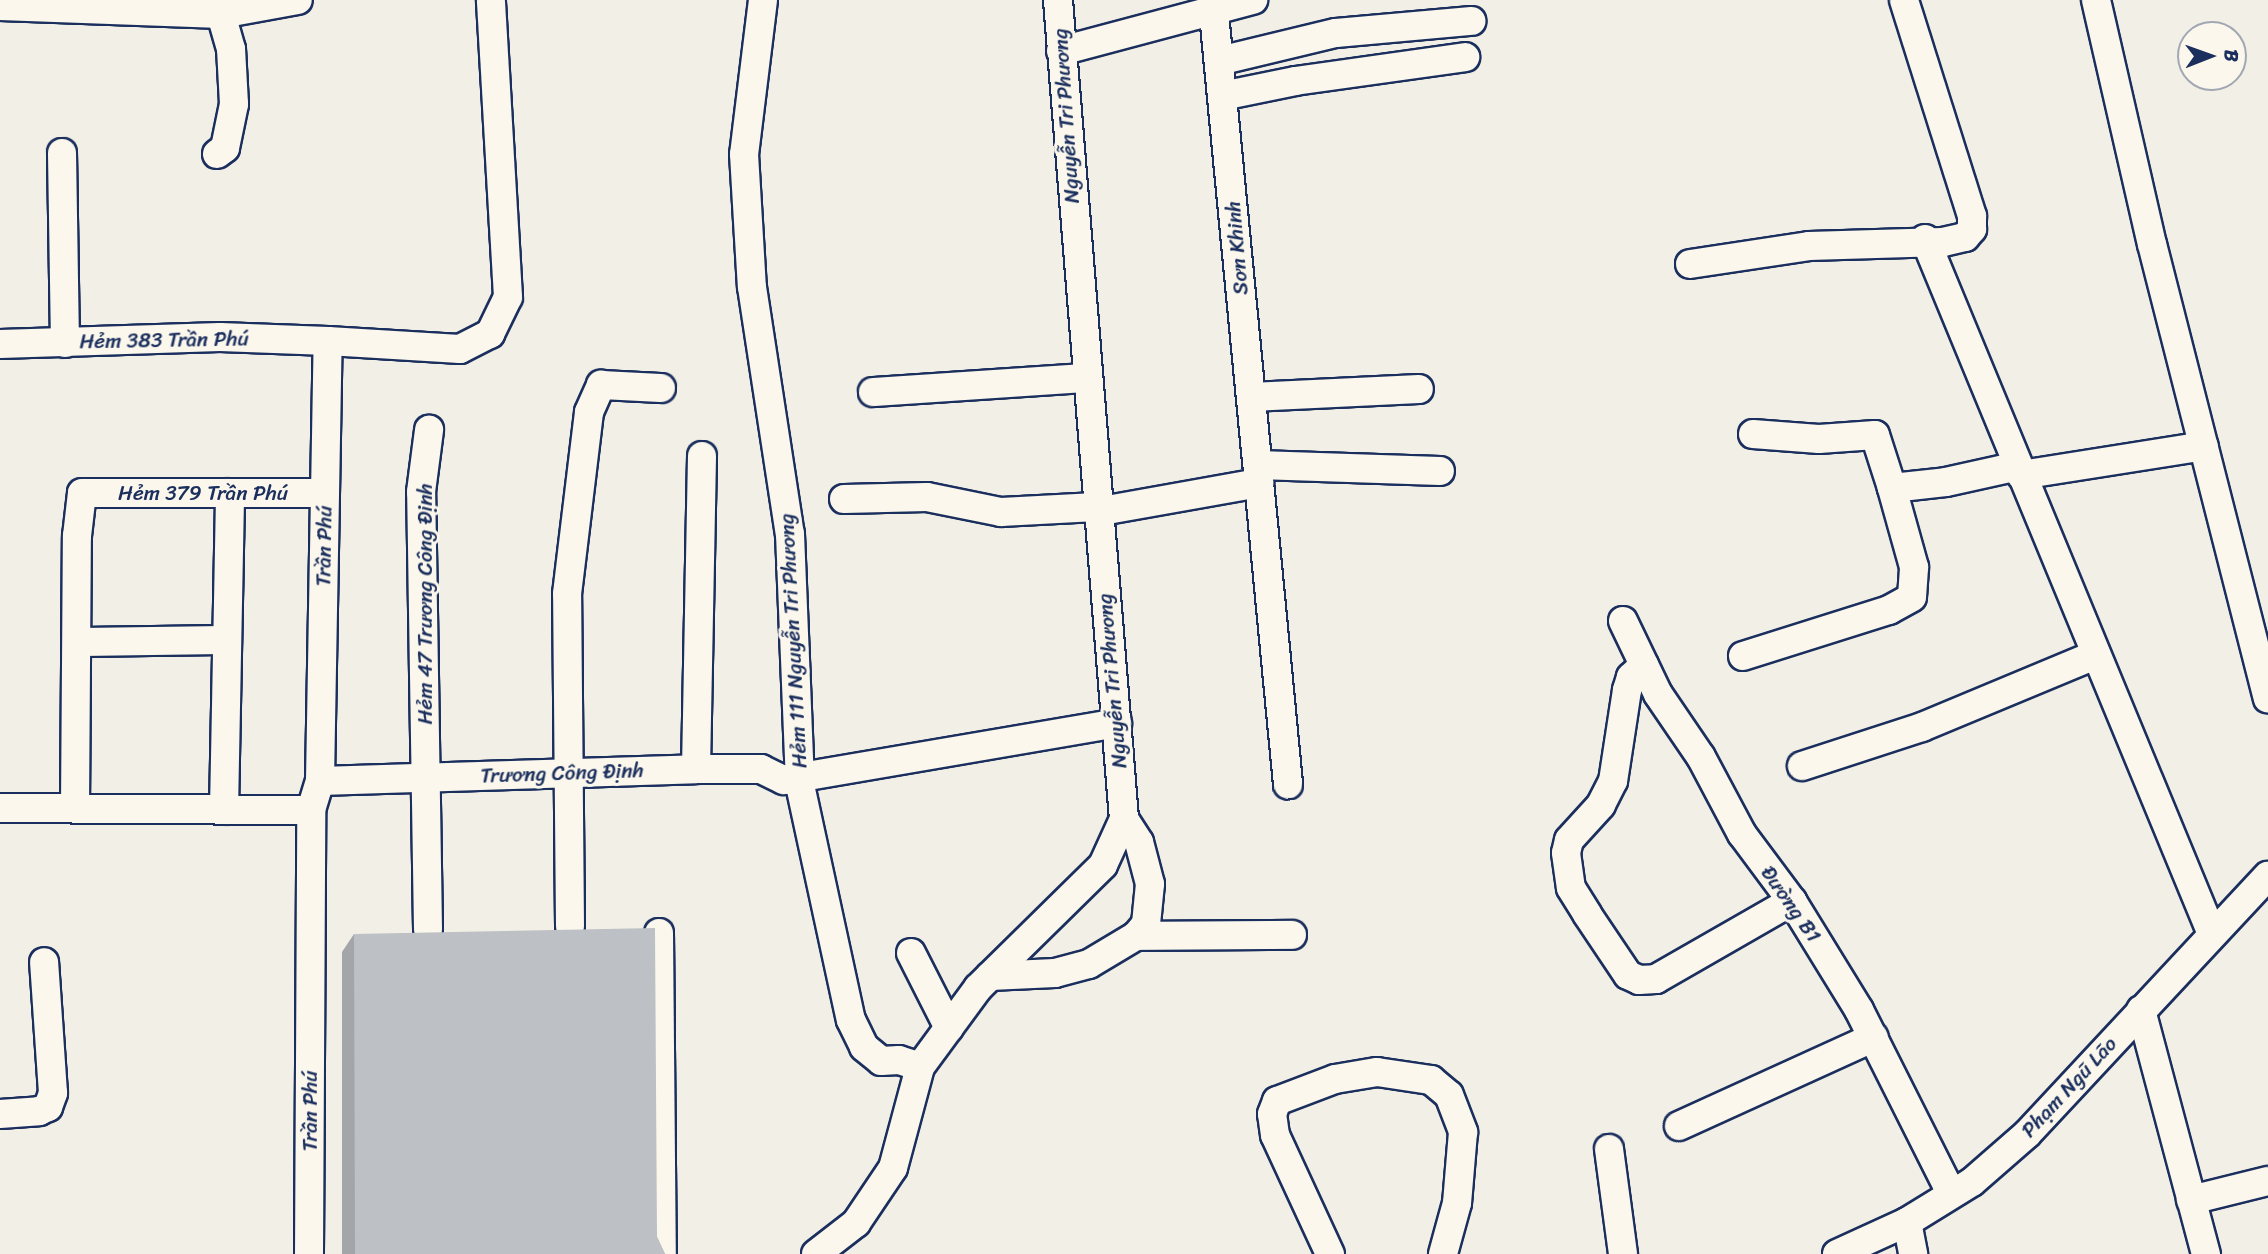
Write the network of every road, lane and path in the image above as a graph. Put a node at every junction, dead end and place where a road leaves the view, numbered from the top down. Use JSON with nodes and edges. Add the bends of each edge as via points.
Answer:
{"nodes":[{"id":1,"x":298,"y":0,"type":"edge"},
{"id":2,"x":491,"y":0,"type":"edge"},
{"id":3,"x":763,"y":0,"type":"edge"},
{"id":4,"x":1058,"y":0,"type":"edge"},
{"id":5,"x":1253,"y":0,"type":"edge"},
{"id":6,"x":1904,"y":0,"type":"edge"},
{"id":7,"x":2096,"y":0,"type":"edge"},
{"id":8,"x":0,"y":6,"type":"edge"},
{"id":9,"x":223,"y":7,"type":"edge"},
{"id":10,"x":1214,"y":14,"type":"junction"},
{"id":11,"x":1471,"y":21,"type":"dead end"},
{"id":12,"x":1061,"y":51,"type":"junction"},
{"id":13,"x":1465,"y":57,"type":"dead end"},
{"id":14,"x":1219,"y":61,"type":"junction"},
{"id":15,"x":1223,"y":96,"type":"junction"},
{"id":16,"x":62,"y":153,"type":"dead end"},
{"id":17,"x":217,"y":154,"type":"dead end"},
{"id":18,"x":1925,"y":239,"type":"junction"},
{"id":19,"x":1690,"y":264,"type":"dead end"},
{"id":20,"x":328,"y":341,"type":"junction"},
{"id":21,"x":65,"y":343,"type":"junction"},
{"id":22,"x":0,"y":344,"type":"edge"},
{"id":23,"x":1086,"y":378,"type":"junction"},
{"id":24,"x":661,"y":388,"type":"dead end"},
{"id":25,"x":1419,"y":389,"type":"dead end"},
{"id":26,"x":873,"y":392,"type":"dead end"},
{"id":27,"x":1251,"y":397,"type":"junction"},
{"id":28,"x":429,"y":430,"type":"dead end"},
{"id":29,"x":1753,"y":434,"type":"dead end"},
{"id":30,"x":2204,"y":446,"type":"junction"},
{"id":31,"x":702,"y":456,"type":"dead end"},
{"id":32,"x":2020,"y":470,"type":"junction"},
{"id":33,"x":1440,"y":471,"type":"dead end"},
{"id":34,"x":1258,"y":474,"type":"junction"},
{"id":35,"x":1892,"y":488,"type":"junction"},
{"id":36,"x":230,"y":493,"type":"junction"},
{"id":37,"x":325,"y":493,"type":"junction"},
{"id":38,"x":844,"y":499,"type":"dead end"},
{"id":39,"x":1096,"y":510,"type":"junction"},
{"id":40,"x":1623,"y":621,"type":"dead end"},
{"id":41,"x":227,"y":639,"type":"junction"},
{"id":42,"x":78,"y":642,"type":"junction"},
{"id":43,"x":2095,"y":655,"type":"junction"},
{"id":44,"x":1743,"y":656,"type":"dead end"},
{"id":45,"x":1644,"y":665,"type":"junction"},
{"id":46,"x":2268,"y":698,"type":"edge"},
{"id":47,"x":1117,"y":723,"type":"junction"},
{"id":48,"x":1802,"y":766,"type":"dead end"},
{"id":49,"x":696,"y":769,"type":"junction"},
{"id":50,"x":568,"y":773,"type":"junction"},
{"id":51,"x":801,"y":777,"type":"junction"},
{"id":52,"x":426,"y":778,"type":"junction"},
{"id":53,"x":320,"y":781,"type":"junction"},
{"id":54,"x":1288,"y":784,"type":"dead end"},
{"id":55,"x":0,"y":808,"type":"edge"},
{"id":56,"x":75,"y":808,"type":"junction"},
{"id":57,"x":224,"y":810,"type":"junction"},
{"id":58,"x":312,"y":810,"type":"junction"},
{"id":59,"x":1124,"y":819,"type":"junction"},
{"id":60,"x":2268,"y":876,"type":"edge"},
{"id":61,"x":1792,"y":901,"type":"junction"},
{"id":62,"x":570,"y":926,"type":"dead end"},
{"id":63,"x":428,"y":929,"type":"dead end"},
{"id":64,"x":659,"y":933,"type":"dead end"},
{"id":65,"x":2212,"y":934,"type":"junction"},
{"id":66,"x":1292,"y":935,"type":"dead end"},
{"id":67,"x":1136,"y":936,"type":"junction"},
{"id":68,"x":911,"y":953,"type":"dead end"},
{"id":69,"x":44,"y":962,"type":"dead end"},
{"id":70,"x":990,"y":976,"type":"junction"},
{"id":71,"x":2141,"y":1010,"type":"junction"},
{"id":72,"x":949,"y":1028,"type":"junction"},
{"id":73,"x":1874,"y":1037,"type":"junction"},
{"id":74,"x":920,"y":1067,"type":"junction"},
{"id":75,"x":0,"y":1114,"type":"edge"},
{"id":76,"x":1679,"y":1126,"type":"dead end"},
{"id":77,"x":1609,"y":1149,"type":"dead end"},
{"id":78,"x":2268,"y":1181,"type":"edge"},
{"id":79,"x":1951,"y":1193,"type":"junction"},
{"id":80,"x":2191,"y":1200,"type":"junction"},
{"id":81,"x":1907,"y":1222,"type":"junction"},
{"id":82,"x":309,"y":1254,"type":"edge"},
{"id":83,"x":662,"y":1254,"type":"edge"},
{"id":84,"x":816,"y":1254,"type":"edge"},
{"id":85,"x":1330,"y":1254,"type":"edge"},
{"id":86,"x":1436,"y":1254,"type":"edge"},
{"id":87,"x":1443,"y":1254,"type":"edge"},
{"id":88,"x":1623,"y":1254,"type":"edge"},
{"id":89,"x":1837,"y":1254,"type":"edge"},
{"id":90,"x":1913,"y":1254,"type":"edge"},
{"id":91,"x":2206,"y":1254,"type":"edge"}],
"edges":[{"from":1,"to":9,"type":"street"},
{"from":2,"to":20,"type":"street","via":[[508,297],[490,334],[460,349]]},
{"from":3,"to":51,"type":"street","name":"Hẻm 111 Nguyễn Tri Phương","via":[[744,154],[752,287],[790,534]]},
{"from":4,"to":12,"type":"street","name":"Nguyễn Tri Phương"},
{"from":5,"to":10,"type":"street"},
{"from":6,"to":18,"type":"street","via":[[1972,216],[1972,229],[1965,237],[1943,242]]},
{"from":7,"to":30,"type":"street"},
{"from":8,"to":9,"type":"street"},
{"from":9,"to":17,"type":"street","via":[[234,104],[226,148]]},
{"from":10,"to":12,"type":"street"},
{"from":10,"to":14,"type":"street","name":"Sơn Khinh"},
{"from":11,"to":14,"type":"street","via":[[1336,33]]},
{"from":12,"to":23,"type":"street","name":"Nguyễn Tri Phương"},
{"from":13,"to":15,"type":"street"},
{"from":14,"to":15,"type":"street","name":"Sơn Khinh"},
{"from":15,"to":27,"type":"street","name":"Sơn Khinh"},
{"from":16,"to":21,"type":"street"},
{"from":18,"to":19,"type":"street","via":[[1809,246]]},
{"from":18,"to":32,"type":"street"},
{"from":20,"to":21,"type":"street","name":"Hẻm 383 Trần Phú","via":[[220,337]]},
{"from":20,"to":37,"type":"street","name":"Trần Phú"},
{"from":21,"to":22,"type":"street","name":"Hẻm 383 Trần Phú"},
{"from":23,"to":26,"type":"street"},
{"from":23,"to":39,"type":"street","name":"Nguyễn Tri Phương"},
{"from":24,"to":50,"type":"street","via":[[601,385],[589,412],[567,594]]},
{"from":25,"to":27,"type":"street"},
{"from":27,"to":34,"type":"street","name":"Sơn Khinh"},
{"from":28,"to":52,"type":"street","name":"Hẻm 47 Trương Công Định","via":[[421,492]]},
{"from":29,"to":35,"type":"street","via":[[1819,439],[1875,435]]},
{"from":30,"to":32,"type":"street"},
{"from":30,"to":46,"type":"street"},
{"from":31,"to":49,"type":"street"},
{"from":32,"to":35,"type":"street"},
{"from":32,"to":43,"type":"street"},
{"from":33,"to":34,"type":"street"},
{"from":34,"to":39,"type":"street"},
{"from":34,"to":54,"type":"street","name":"Sơn Khinh"},
{"from":35,"to":44,"type":"street","via":[[1914,567],[1912,597],[1845,625]]},
{"from":36,"to":37,"type":"street","name":"Hẻm 379 Trần Phú"},
{"from":36,"to":41,"type":"street"},
{"from":36,"to":42,"type":"street","name":"Hẻm 379 Trần Phú","via":[[82,493]]},
{"from":37,"to":53,"type":"street","name":"Trần Phú"},
{"from":38,"to":39,"type":"street","via":[[927,497],[1001,512]]},
{"from":39,"to":47,"type":"street","name":"Nguyễn Tri Phương"},
{"from":40,"to":45,"type":"street","name":"Đường B1"},
{"from":41,"to":42,"type":"street"},
{"from":41,"to":57,"type":"street"},
{"from":42,"to":56,"type":"street"},
{"from":43,"to":48,"type":"street","via":[[1922,727]]},
{"from":43,"to":65,"type":"street"},
{"from":45,"to":61,"type":"street","name":"Đường B1","via":[[1742,834]]},
{"from":45,"to":61,"type":"street","via":[[1631,677],[1627,690],[1614,781],[1601,805],[1569,841],[1566,853],[1571,888],[1587,914],[1628,975],[1656,979]]},
{"from":47,"to":51,"type":"street","name":"Trương Công Định"},
{"from":47,"to":59,"type":"street","name":"Nguyễn Tri Phương"},
{"from":49,"to":50,"type":"street","name":"Trương Công Định"},
{"from":49,"to":51,"type":"street","name":"Trương Công Định","via":[[761,769],[784,779]]},
{"from":50,"to":52,"type":"street","name":"Trương Công Định"},
{"from":50,"to":62,"type":"street"},
{"from":51,"to":74,"type":"street","name":"Hẻm 111 Nguyễn Tri Phương","via":[[851,1020],[864,1047],[881,1062],[899,1060]]},
{"from":52,"to":53,"type":"street","name":"Trương Công Định"},
{"from":52,"to":63,"type":"street","name":"Hẻm 47 Trương Công Định"},
{"from":53,"to":58,"type":"street","name":"Trần Phú"},
{"from":55,"to":56,"type":"street"},
{"from":56,"to":57,"type":"street"},
{"from":57,"to":58,"type":"street"},
{"from":58,"to":82,"type":"street","name":"Trần Phú"},
{"from":59,"to":67,"type":"street","via":[[1139,842],[1150,884],[1146,924]]},
{"from":59,"to":70,"type":"street","name":"Nguyễn Tri Phương","via":[[1103,865]]},
{"from":60,"to":65,"type":"street","name":"Phạm Ngũ Lão"},
{"from":61,"to":73,"type":"street","name":"Đường B1"},
{"from":64,"to":83,"type":"street"},
{"from":65,"to":71,"type":"street","name":"Phạm Ngũ Lão"},
{"from":66,"to":67,"type":"street"},
{"from":67,"to":70,"type":"street","via":[[1089,964],[1055,973]]},
{"from":68,"to":72,"type":"street"},
{"from":69,"to":75,"type":"street","via":[[53,1093],[48,1107],[39,1111]]},
{"from":70,"to":72,"type":"street","name":"Nguyễn Tri Phương"},
{"from":71,"to":79,"type":"street","name":"Phạm Ngũ Lão","via":[[2027,1134],[1972,1182]]},
{"from":71,"to":80,"type":"street"},
{"from":72,"to":74,"type":"street","name":"Nguyễn Tri Phương"},
{"from":73,"to":76,"type":"street"},
{"from":73,"to":79,"type":"street","name":"Đường B1"},
{"from":74,"to":84,"type":"street","name":"Nguyễn Tri Phương","via":[[893,1168],[856,1223]]},
{"from":77,"to":88,"type":"street"},
{"from":78,"to":80,"type":"street"},
{"from":79,"to":81,"type":"street","name":"Phạm Ngũ Lão"},
{"from":80,"to":91,"type":"street"},
{"from":81,"to":89,"type":"street","name":"Phạm Ngũ Lão"},
{"from":81,"to":90,"type":"street"},
{"from":85,"to":87,"type":"street","via":[[1275,1135],[1272,1114],[1277,1101],[1335,1079],[1377,1072],[1431,1080],[1449,1096],[1463,1132],[1457,1203]]},
{"from":86,"to":87,"type":"street"}]}
